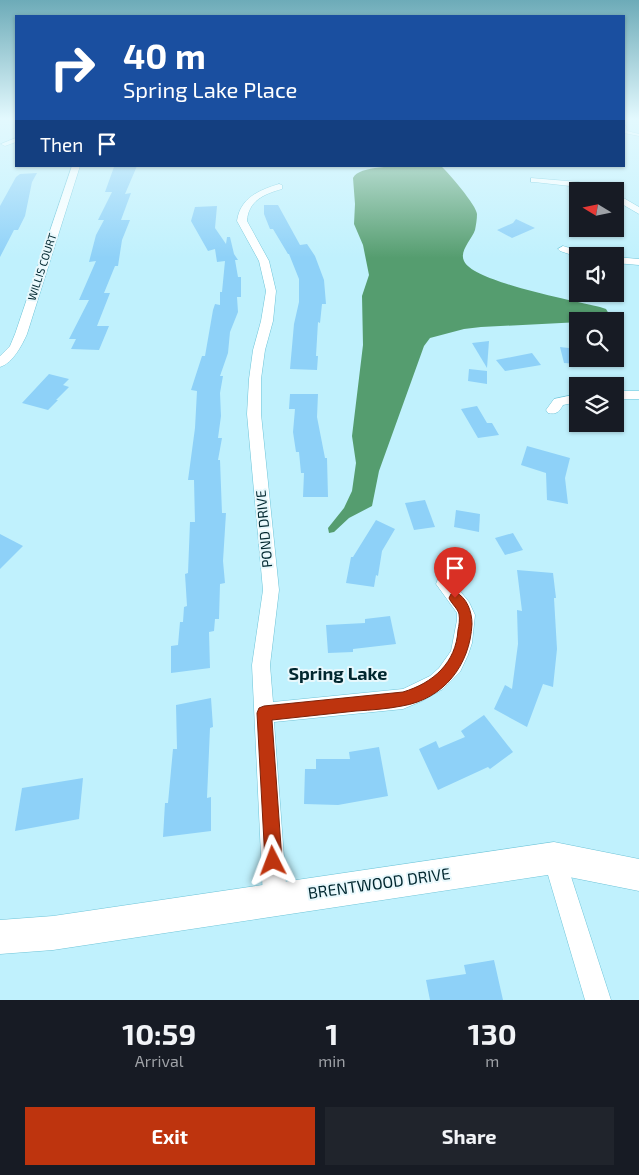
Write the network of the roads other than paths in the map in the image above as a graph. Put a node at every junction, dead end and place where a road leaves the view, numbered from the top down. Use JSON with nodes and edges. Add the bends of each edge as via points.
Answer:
{"nodes":[{"id":1,"x":76,"y":167,"type":"edge"},
{"id":2,"x":534,"y":180,"type":"dead end"},
{"id":3,"x":569,"y":184,"type":"edge"},
{"id":4,"x":279,"y":187,"type":"dead end"},
{"id":5,"x":624,"y":202,"type":"edge"},
{"id":6,"x":639,"y":211,"type":"edge"},
{"id":7,"x":562,"y":249,"type":"dead end"},
{"id":8,"x":569,"y":251,"type":"edge"},
{"id":9,"x":624,"y":261,"type":"edge"},
{"id":10,"x":639,"y":262,"type":"edge"},
{"id":11,"x":0,"y":363,"type":"edge"},
{"id":12,"x":624,"y":395,"type":"edge"},
{"id":13,"x":639,"y":395,"type":"edge"},
{"id":14,"x":569,"y":400,"type":"edge"},
{"id":15,"x":553,"y":410,"type":"dead end"},
{"id":16,"x":444,"y":584,"type":"dead end"},
{"id":17,"x":264,"y":713,"type":"junction"},
{"id":18,"x":554,"y":858,"type":"junction"},
{"id":19,"x":639,"y":875,"type":"edge"},
{"id":20,"x":276,"y":898,"type":"junction"},
{"id":21,"x":0,"y":937,"type":"edge"},
{"id":22,"x":598,"y":1000,"type":"edge"}],
"edges":[{"from":1,"to":11,"type":"street","name":"WILLIS COURT","via":[[21,334],[15,347]]},
{"from":2,"to":3,"type":"street"},
{"from":4,"to":17,"type":"street","name":"POND DRIVE","via":[[253,199],[242,215],[242,221],[264,261],[271,291],[259,350],[254,405],[272,590],[261,665]]},
{"from":5,"to":6,"type":"street"},
{"from":7,"to":8,"type":"street"},
{"from":9,"to":10,"type":"street"},
{"from":12,"to":13,"type":"street"},
{"from":14,"to":15,"type":"street","via":[[559,402]]},
{"from":16,"to":17,"type":"street","via":[[466,613],[465,634],[461,653],[451,670],[436,685],[403,699]]},
{"from":17,"to":20,"type":"street","name":"POND DRIVE"},
{"from":18,"to":19,"type":"street","name":"BRENTWOOD DRIVE"},
{"from":18,"to":20,"type":"street","name":"BRENTWOOD DRIVE"},
{"from":18,"to":22,"type":"street"},
{"from":20,"to":21,"type":"street","name":"BRENTWOOD DRIVE","via":[[53,933]]}]}
